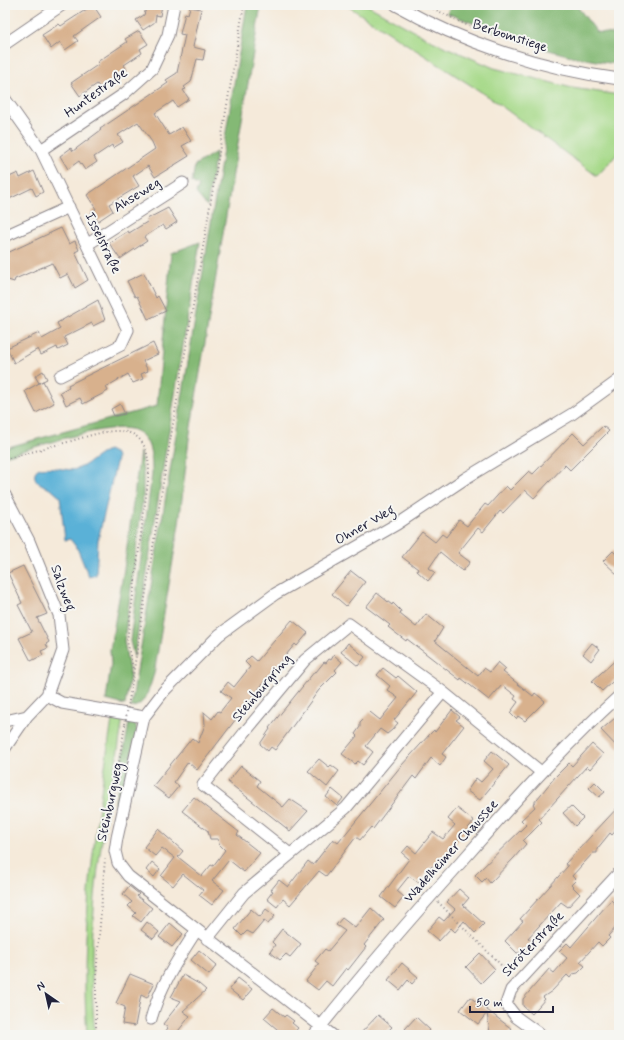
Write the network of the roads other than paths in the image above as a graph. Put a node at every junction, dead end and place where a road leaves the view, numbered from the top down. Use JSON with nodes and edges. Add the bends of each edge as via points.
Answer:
{"nodes":[{"id":1,"x":62,"y":5,"type":"edge"},
{"id":2,"x":174,"y":5,"type":"edge"},
{"id":3,"x":396,"y":5,"type":"edge"},
{"id":4,"x":5,"y":44,"type":"edge"},
{"id":5,"x":619,"y":79,"type":"edge"},
{"id":6,"x":5,"y":99,"type":"edge"},
{"id":7,"x":40,"y":150,"type":"junction"},
{"id":8,"x":183,"y":184,"type":"dead end"},
{"id":9,"x":69,"y":207,"type":"junction"},
{"id":10,"x":5,"y":236,"type":"edge"},
{"id":11,"x":88,"y":244,"type":"junction"},
{"id":12,"x":60,"y":376,"type":"dead end"},
{"id":13,"x":619,"y":380,"type":"edge"},
{"id":14,"x":5,"y":495,"type":"edge"},
{"id":15,"x":443,"y":692,"type":"junction"},
{"id":16,"x":47,"y":695,"type":"junction"},
{"id":17,"x":619,"y":696,"type":"edge"},
{"id":18,"x":27,"y":716,"type":"junction"},
{"id":19,"x":144,"y":716,"type":"junction"},
{"id":20,"x":5,"y":721,"type":"edge"},
{"id":21,"x":5,"y":748,"type":"edge"},
{"id":22,"x":541,"y":772,"type":"junction"},
{"id":23,"x":290,"y":854,"type":"junction"},
{"id":24,"x":619,"y":873,"type":"edge"},
{"id":25,"x":196,"y":931,"type":"junction"},
{"id":26,"x":207,"y":939,"type":"junction"},
{"id":27,"x":151,"y":1019,"type":"dead end"},
{"id":28,"x":321,"y":1026,"type":"junction"},
{"id":29,"x":314,"y":1035,"type":"edge"},
{"id":30,"x":332,"y":1035,"type":"edge"},
{"id":31,"x":540,"y":1035,"type":"edge"}],
"edges":[{"from":1,"to":4,"type":"street"},
{"from":2,"to":7,"type":"street","name":"Huntestraße","via":[[168,35],[152,69],[124,94]]},
{"from":3,"to":5,"type":"street","name":"Berbomstiege","via":[[445,30],[517,56],[594,76]]},
{"from":6,"to":7,"type":"street","name":"Isselstraße"},
{"from":7,"to":9,"type":"street","name":"Isselstraße"},
{"from":8,"to":11,"type":"street","name":"Ahseweg"},
{"from":9,"to":10,"type":"street"},
{"from":9,"to":11,"type":"street","name":"Isselstraße"},
{"from":11,"to":12,"type":"street","name":"Isselstraße","via":[[128,330],[121,345]]},
{"from":13,"to":19,"type":"street","name":"Ohner Weg","via":[[572,414],[466,478],[397,524],[275,594],[219,635],[164,691]]},
{"from":14,"to":16,"type":"street","name":"Salzweg","via":[[29,541],[59,615],[63,650]]},
{"from":15,"to":22,"type":"street","name":"Steinburgring"},
{"from":15,"to":23,"type":"street","via":[[346,808]]},
{"from":15,"to":23,"type":"street","name":"Steinburgring","via":[[349,624],[306,660],[203,785]]},
{"from":16,"to":18,"type":"street"},
{"from":16,"to":19,"type":"street","via":[[62,703]]},
{"from":17,"to":22,"type":"street","name":"Wadelheimer Chaussee"},
{"from":18,"to":20,"type":"street"},
{"from":18,"to":21,"type":"street"},
{"from":19,"to":25,"type":"street","name":"Steinburgweg","via":[[115,851],[118,863],[125,873]]},
{"from":22,"to":28,"type":"street","name":"Wadelheimer Chaussee"},
{"from":23,"to":26,"type":"street","via":[[244,893]]},
{"from":24,"to":31,"type":"street","name":"Ströterstraße","via":[[511,990],[506,1004],[516,1017]]},
{"from":25,"to":26,"type":"street","name":"Steinburgweg"},
{"from":25,"to":27,"type":"street","via":[[165,982],[156,1000]]},
{"from":26,"to":28,"type":"street","name":"Steinburgweg"},
{"from":28,"to":29,"type":"street","name":"Wadelheimer Chaussee"},
{"from":28,"to":30,"type":"street","name":"Steinburgweg"}]}
